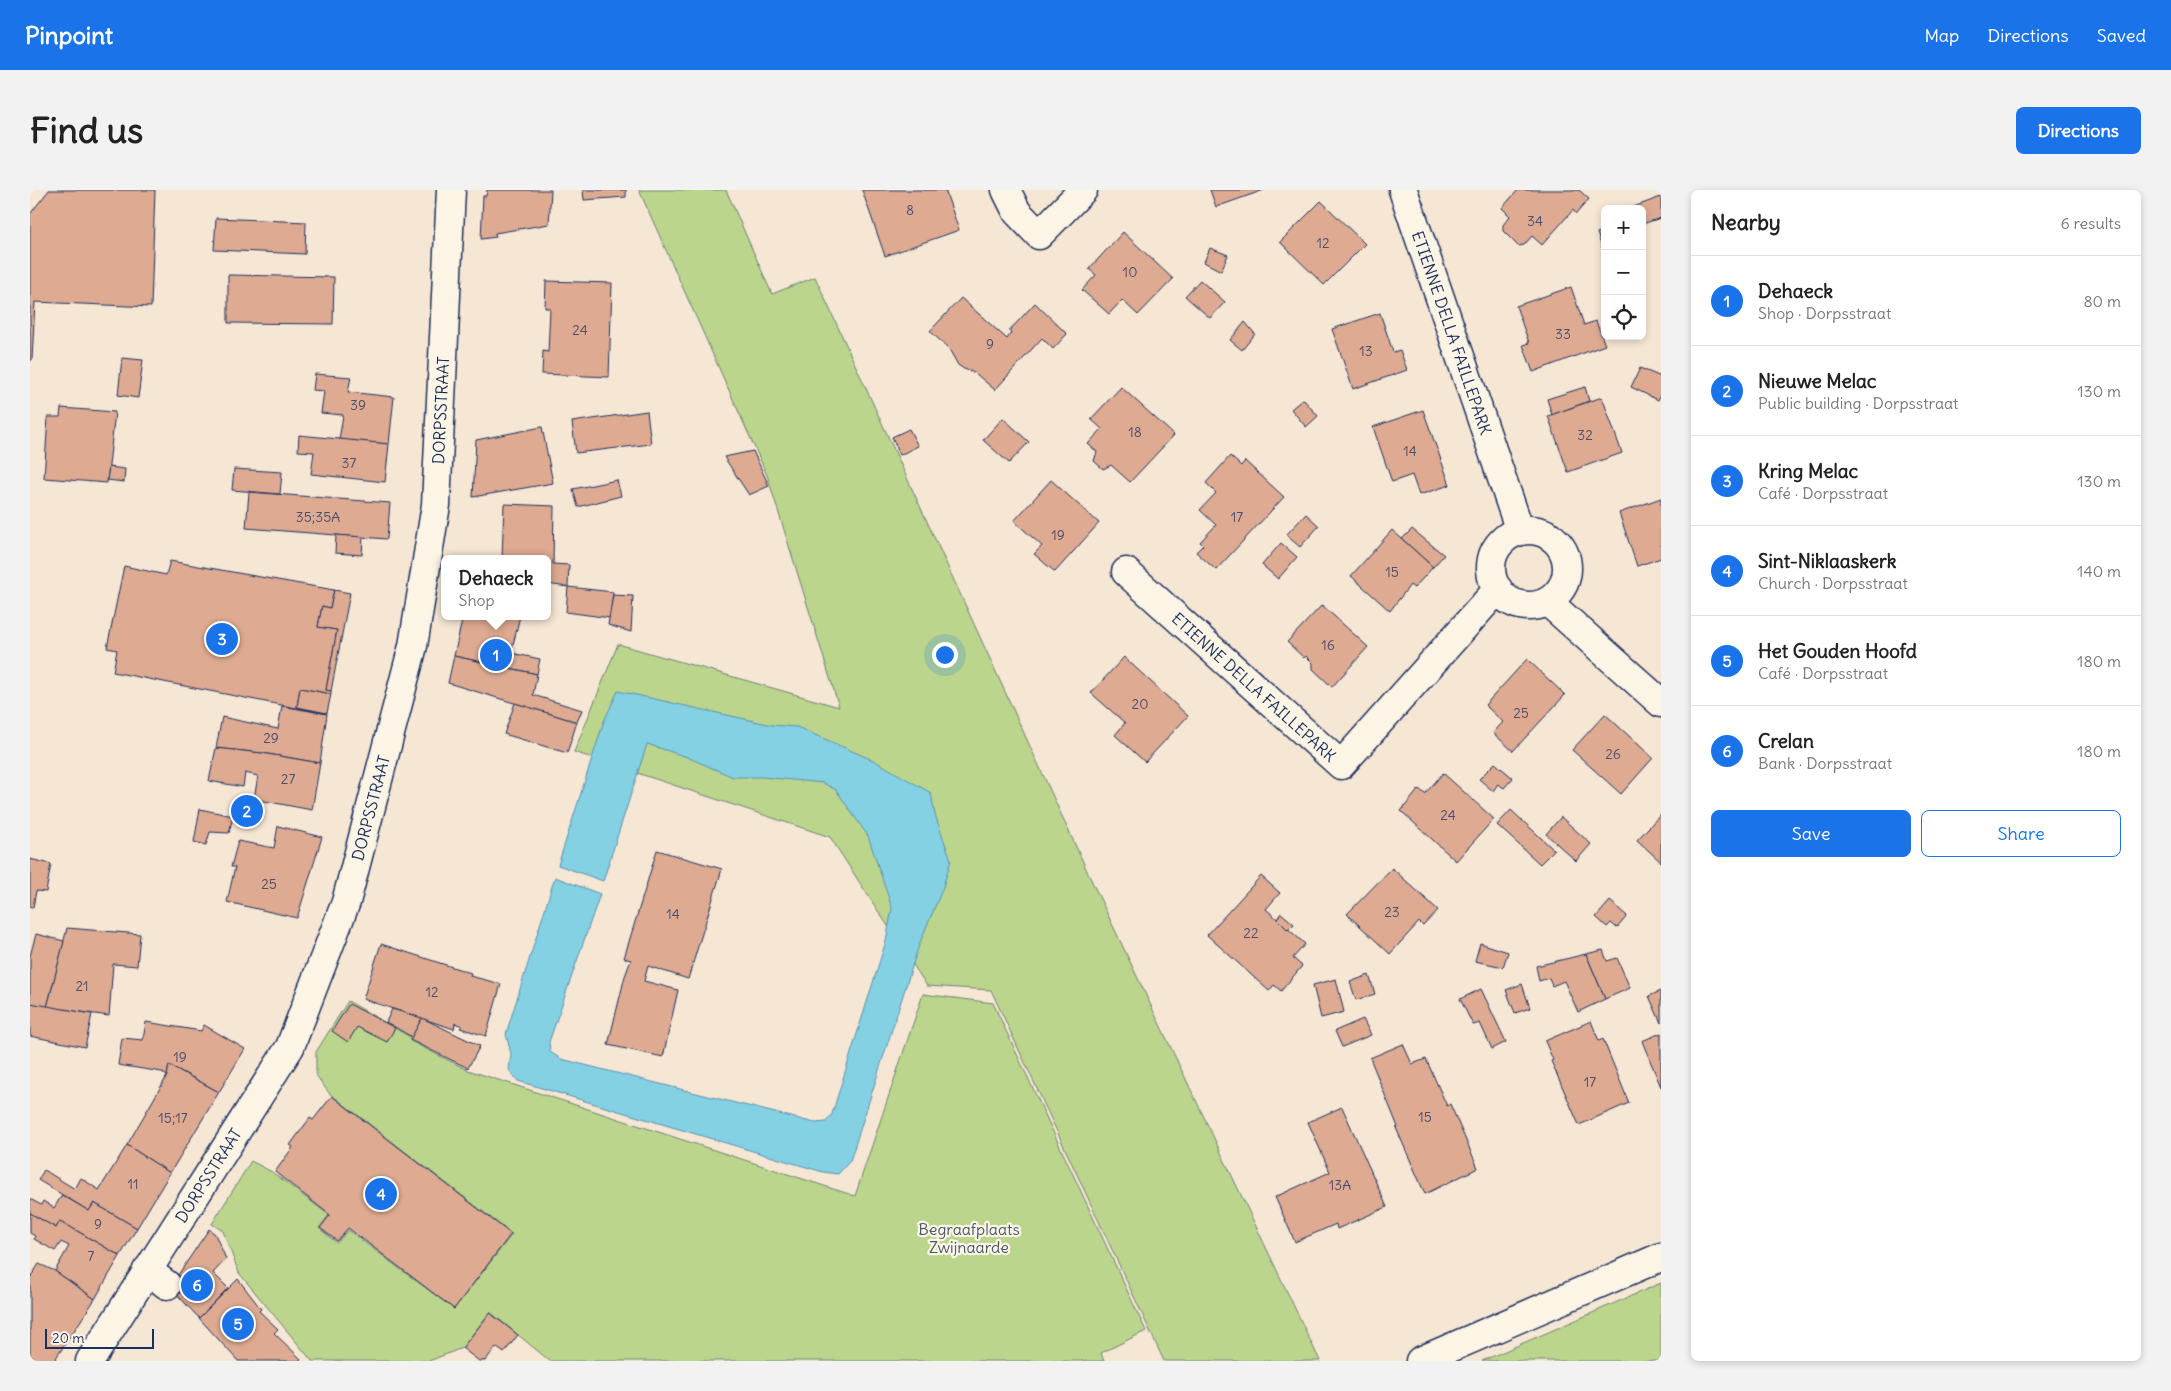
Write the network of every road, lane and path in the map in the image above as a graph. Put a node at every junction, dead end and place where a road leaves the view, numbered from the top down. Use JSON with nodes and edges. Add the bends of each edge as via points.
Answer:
{"nodes":[{"id":1,"x":451,"y":190,"type":"edge"},
{"id":2,"x":1006,"y":190,"type":"edge"},
{"id":3,"x":1083,"y":190,"type":"edge"},
{"id":4,"x":1406,"y":191,"type":"edge"},
{"id":5,"x":1520,"y":530,"type":"junction"},
{"id":6,"x":1126,"y":572,"type":"dead end"},
{"id":7,"x":1498,"y":589,"type":"junction"},
{"id":8,"x":1548,"y":602,"type":"junction"},
{"id":9,"x":1661,"y":703,"type":"edge"},
{"id":10,"x":1661,"y":1257,"type":"edge"},
{"id":11,"x":90,"y":1361,"type":"edge"},
{"id":12,"x":1420,"y":1361,"type":"edge"}],
"edges":[{"from":1,"to":11,"type":"street","name":"DORPSSTRAAT","via":[[436,505],[413,646],[346,902],[290,1046],[157,1278]]},
{"from":2,"to":3,"type":"street","via":[[1017,212],[1039,235]]},
{"from":4,"to":5,"type":"street","name":"ETIENNE DELLA FAILLEPARK"},
{"from":5,"to":7,"type":"street","via":[[1498,545],[1492,557],[1491,570]]},
{"from":5,"to":8,"type":"street","via":[[1534,529],[1547,533],[1558,541],[1567,558],[1566,582]]},
{"from":6,"to":7,"type":"street","name":"ETIENNE DELLA FAILLEPARK","via":[[1341,765]]},
{"from":7,"to":8,"type":"street","via":[[1514,604],[1527,607]]},
{"from":8,"to":9,"type":"street"},
{"from":10,"to":12,"type":"street"}]}
